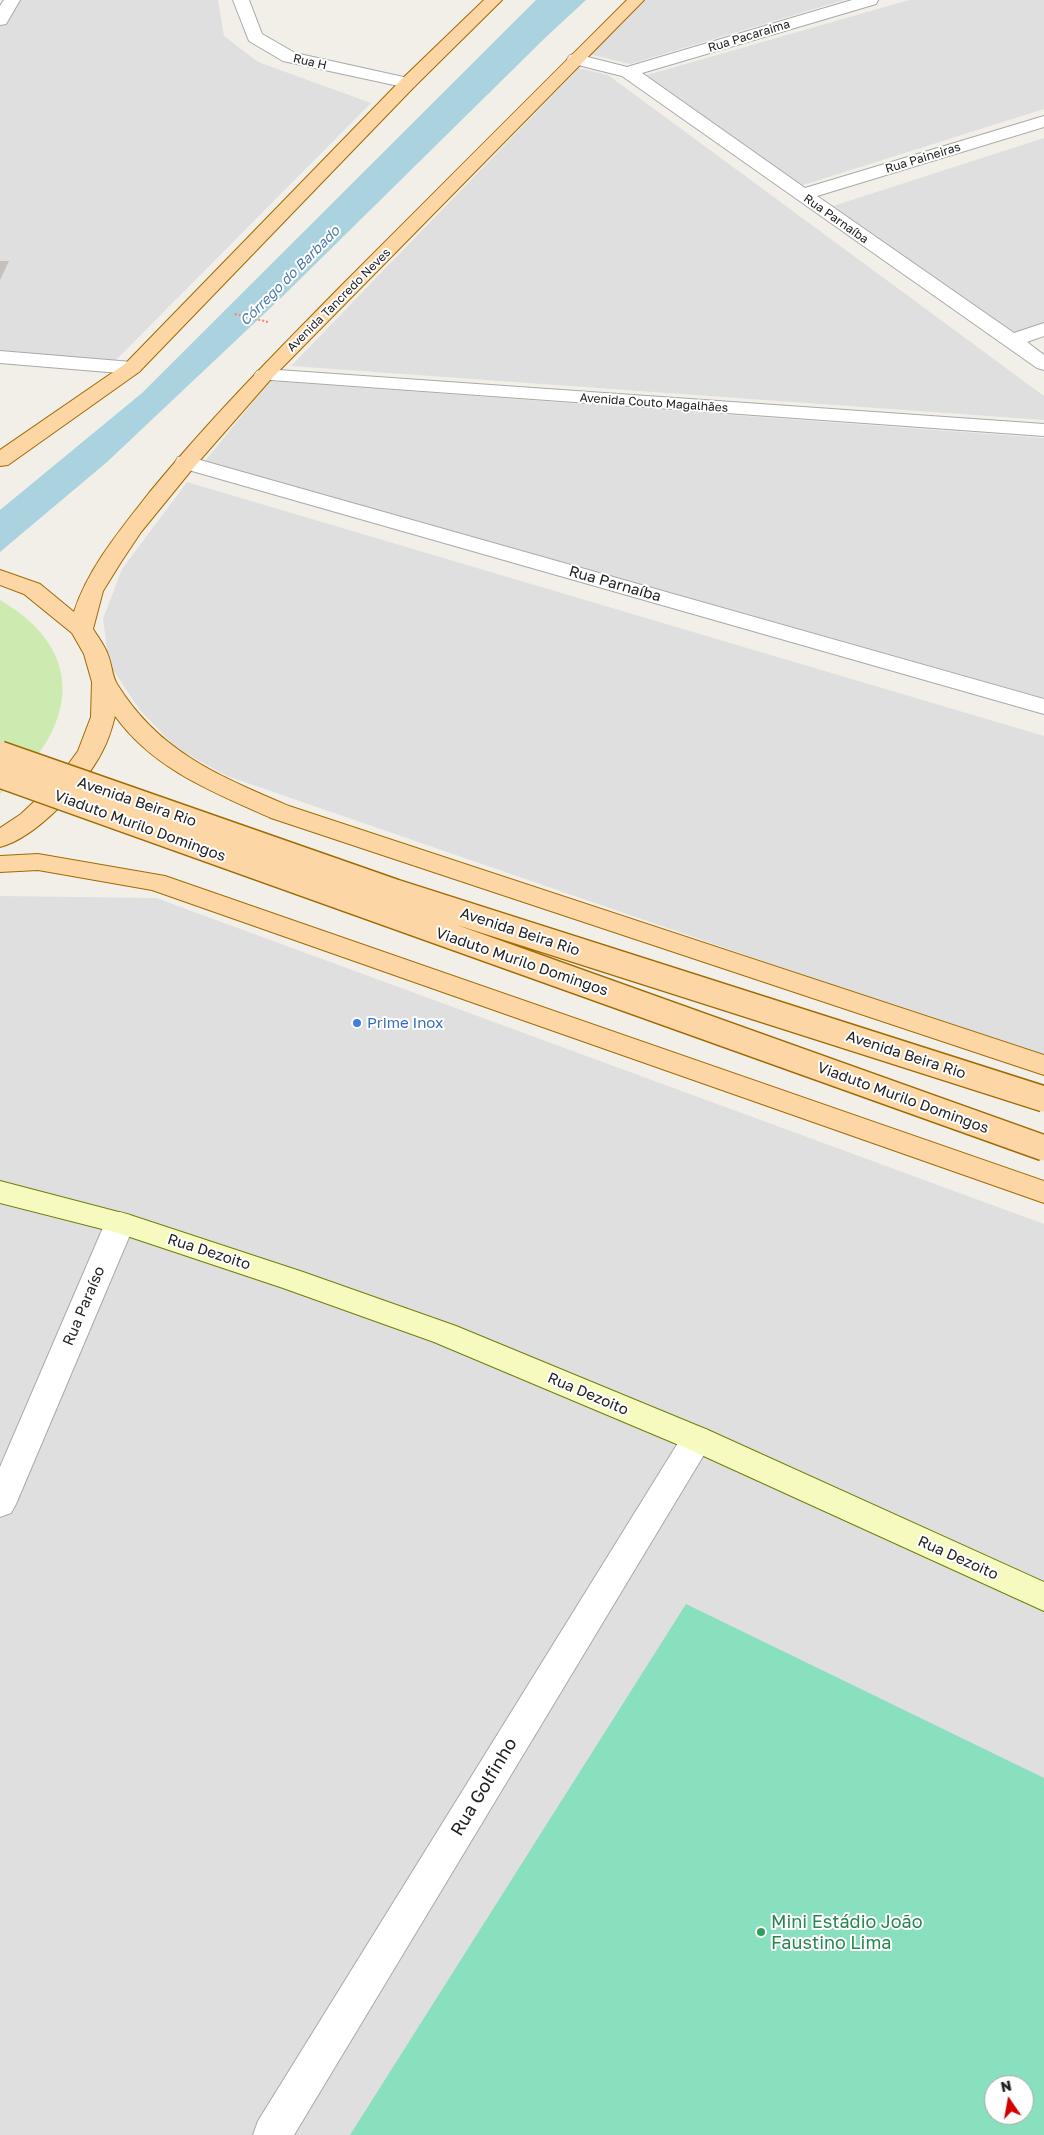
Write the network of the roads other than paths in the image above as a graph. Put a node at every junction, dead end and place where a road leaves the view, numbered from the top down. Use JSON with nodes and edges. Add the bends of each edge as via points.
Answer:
{"nodes":[{"id":1,"x":12,"y":0,"type":"edge"},
{"id":2,"x":242,"y":0,"type":"edge"},
{"id":3,"x":494,"y":0,"type":"edge"},
{"id":4,"x":636,"y":0,"type":"edge"},
{"id":5,"x":870,"y":0,"type":"edge"},
{"id":6,"x":0,"y":20,"type":"edge"},
{"id":7,"x":576,"y":59,"type":"junction"},
{"id":8,"x":628,"y":72,"type":"junction"},
{"id":9,"x":408,"y":83,"type":"junction"},
{"id":10,"x":1044,"y":121,"type":"edge"},
{"id":11,"x":802,"y":195,"type":"junction"},
{"id":12,"x":1044,"y":330,"type":"edge"},
{"id":13,"x":1012,"y":341,"type":"junction"},
{"id":14,"x":0,"y":358,"type":"edge"},
{"id":15,"x":1044,"y":364,"type":"edge"},
{"id":16,"x":132,"y":368,"type":"junction"},
{"id":17,"x":264,"y":375,"type":"junction"},
{"id":18,"x":1044,"y":430,"type":"edge"},
{"id":19,"x":0,"y":460,"type":"edge"},
{"id":20,"x":186,"y":462,"type":"junction"},
{"id":21,"x":0,"y":576,"type":"edge"},
{"id":22,"x":81,"y":629,"type":"junction"},
{"id":23,"x":104,"y":682,"type":"junction"},
{"id":24,"x":1044,"y":707,"type":"edge"},
{"id":25,"x":0,"y":754,"type":"edge"},
{"id":26,"x":0,"y":775,"type":"edge"},
{"id":27,"x":0,"y":839,"type":"edge"},
{"id":28,"x":0,"y":864,"type":"edge"},
{"id":29,"x":1044,"y":1065,"type":"edge"},
{"id":30,"x":1044,"y":1099,"type":"edge"},
{"id":31,"x":1044,"y":1148,"type":"edge"},
{"id":32,"x":0,"y":1192,"type":"edge"},
{"id":33,"x":1044,"y":1192,"type":"edge"},
{"id":34,"x":120,"y":1223,"type":"junction"},
{"id":35,"x":697,"y":1440,"type":"junction"},
{"id":36,"x":0,"y":1504,"type":"edge"},
{"id":37,"x":1044,"y":1597,"type":"edge"},
{"id":38,"x":272,"y":2135,"type":"edge"}],
"edges":[{"from":1,"to":6,"type":"street"},
{"from":2,"to":9,"type":"street","name":"Rua H","via":[[255,37],[289,57]]},
{"from":3,"to":9,"type":"main road"},
{"from":4,"to":7,"type":"main road","name":"Avenida Tancredo Neves"},
{"from":5,"to":8,"type":"street","name":"Rua Pacaraima"},
{"from":7,"to":8,"type":"street"},
{"from":7,"to":17,"type":"main road","name":"Avenida Tancredo Neves"},
{"from":8,"to":11,"type":"street","name":"Rua Parnaíba"},
{"from":9,"to":16,"type":"main road"},
{"from":10,"to":11,"type":"street","name":"Rua Paineiras"},
{"from":11,"to":13,"type":"street","name":"Rua Parnaíba"},
{"from":12,"to":13,"type":"street"},
{"from":13,"to":15,"type":"street","name":"Rua Parnaíba"},
{"from":14,"to":16,"type":"street"},
{"from":16,"to":19,"type":"main road"},
{"from":17,"to":18,"type":"street","name":"Avenida Couto Magalhães"},
{"from":17,"to":20,"type":"main road","name":"Avenida Tancredo Neves"},
{"from":20,"to":22,"type":"main road","name":"Avenida Tancredo Neves","via":[[110,562],[92,591]]},
{"from":20,"to":24,"type":"street","name":"Rua Parnaíba"},
{"from":21,"to":22,"type":"main road","via":[[32,589]]},
{"from":22,"to":23,"type":"main road","via":[[96,654]]},
{"from":23,"to":27,"type":"main road","via":[[103,717],[90,752],[65,787],[30,820]]},
{"from":23,"to":29,"type":"main road","via":[[126,716],[170,758],[280,812]]},
{"from":25,"to":30,"type":"main road","name":"Avenida Beira Rio","bridge":true,"via":[[395,892]]},
{"from":26,"to":31,"type":"main road","name":"Viaduto Murilo Domingos","bridge":true},
{"from":28,"to":33,"type":"main road","via":[[38,862],[156,882]]},
{"from":32,"to":34,"type":"street"},
{"from":34,"to":35,"type":"street","name":"Rua Dezoito","via":[[445,1334]]},
{"from":34,"to":36,"type":"street","name":"Rua Paraíso"},
{"from":35,"to":37,"type":"street","name":"Rua Dezoito"},
{"from":35,"to":38,"type":"street","name":"Rua Golfinho"}]}
